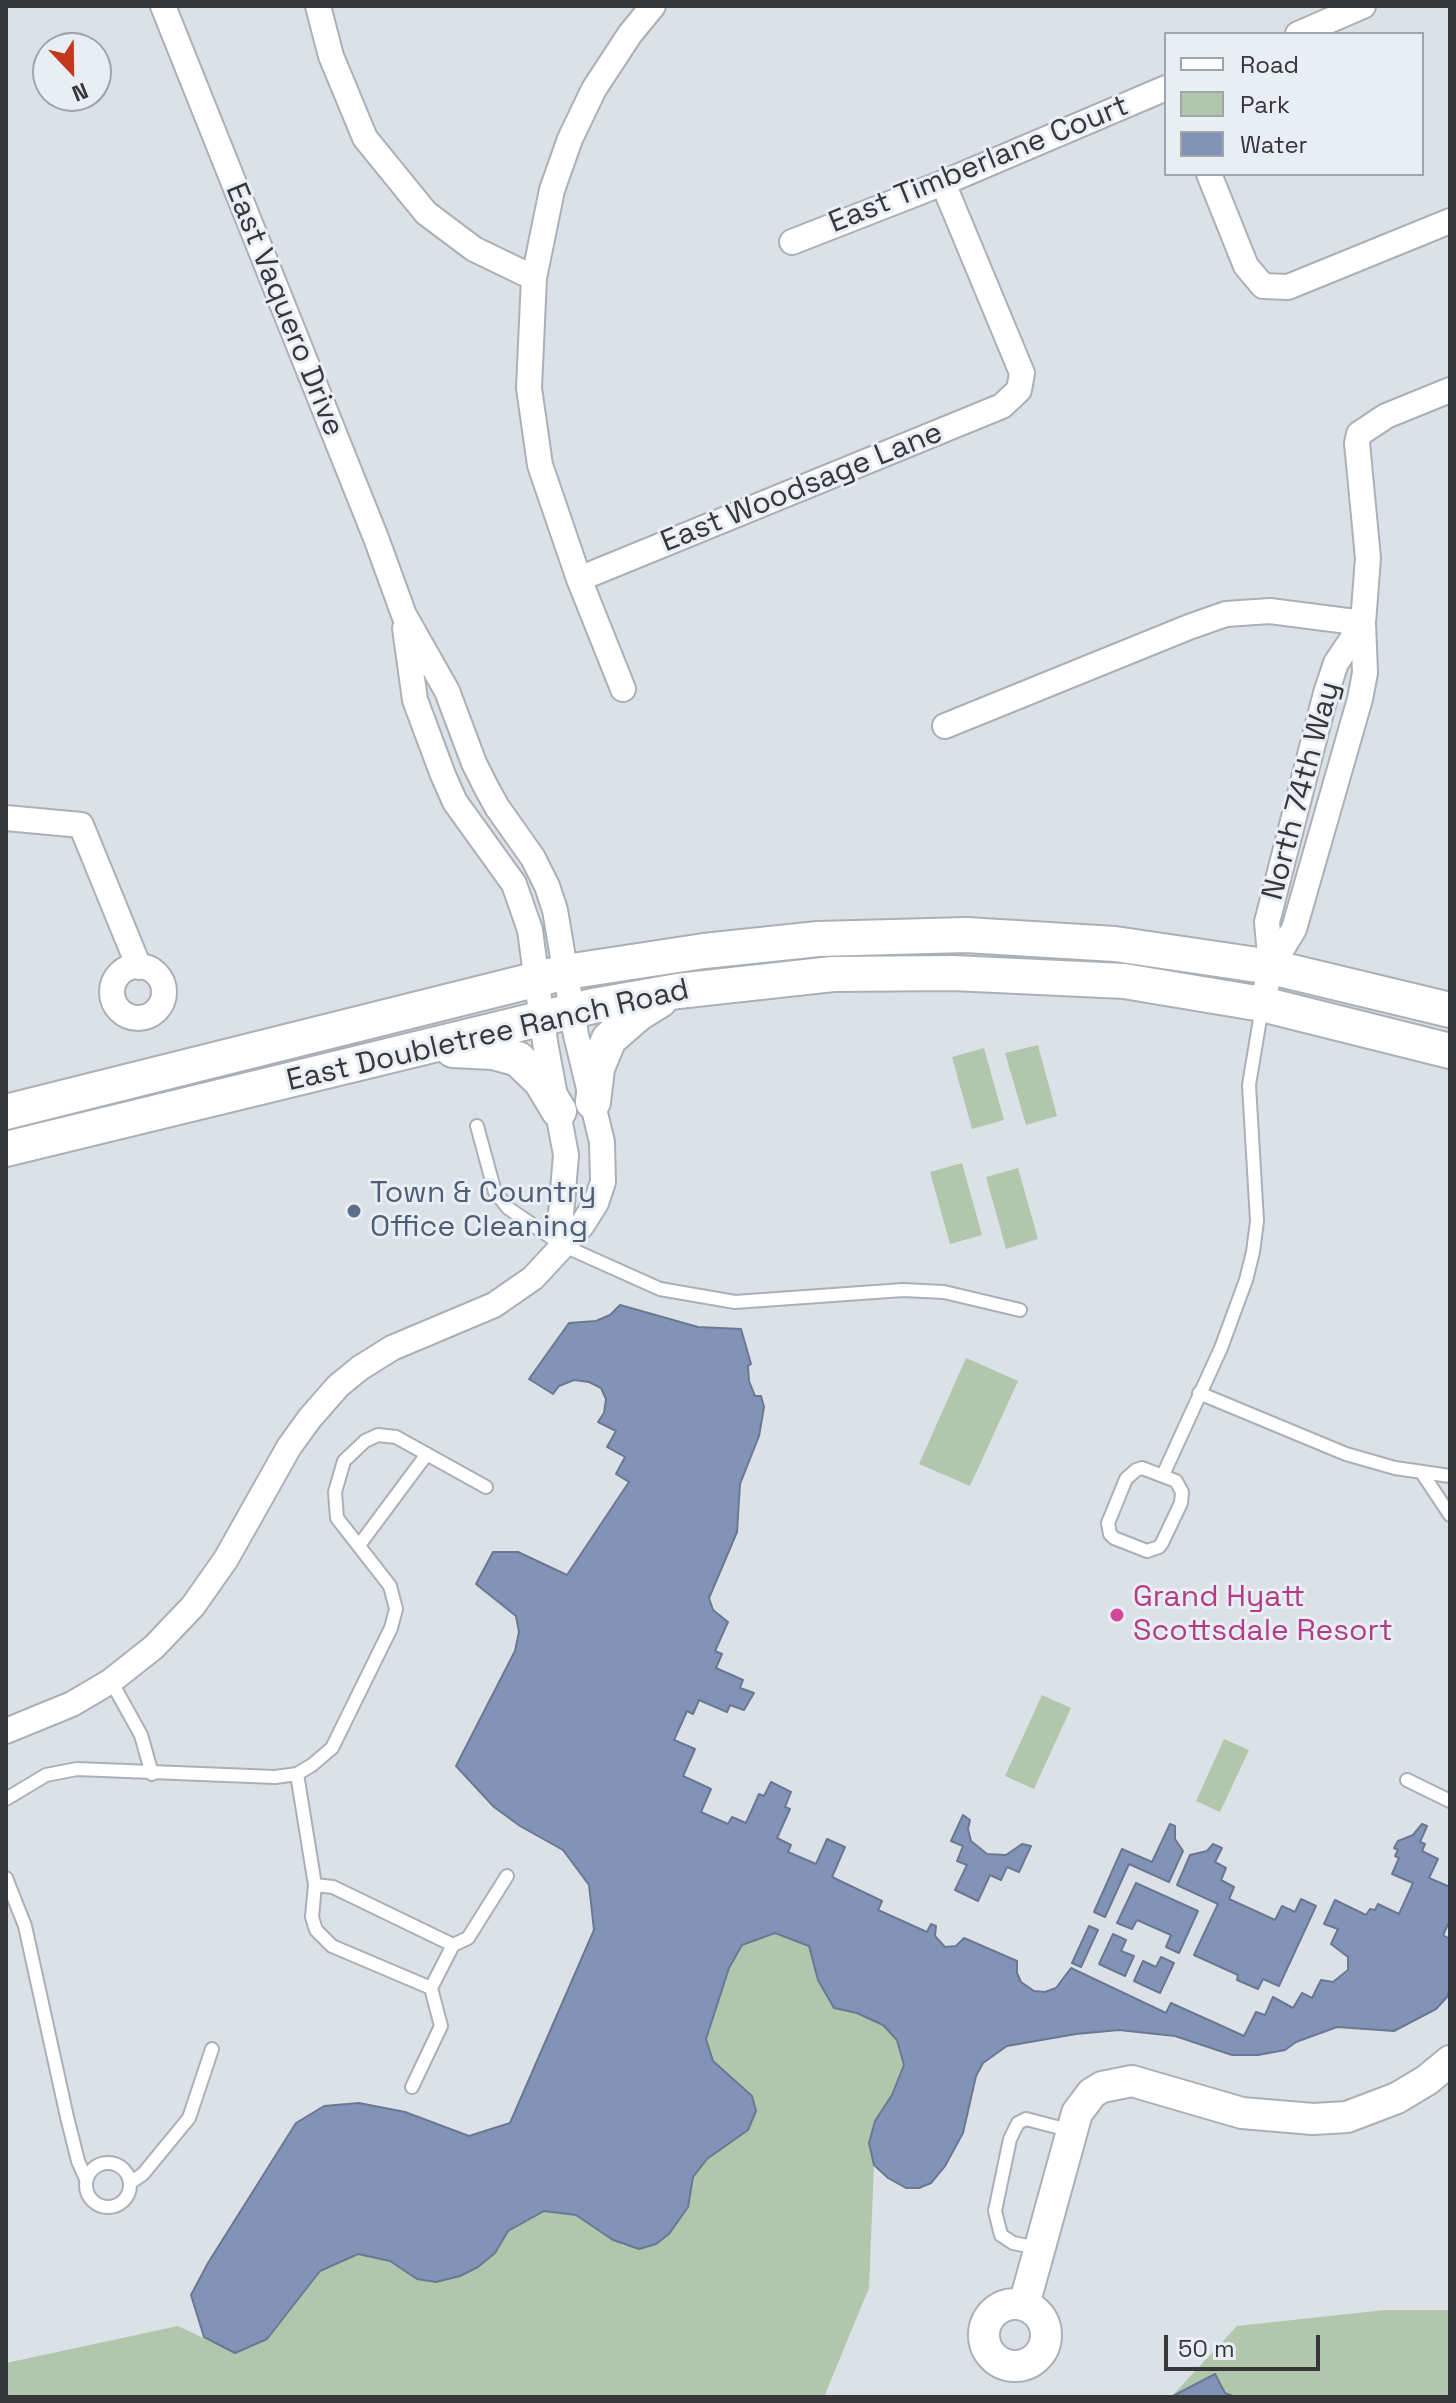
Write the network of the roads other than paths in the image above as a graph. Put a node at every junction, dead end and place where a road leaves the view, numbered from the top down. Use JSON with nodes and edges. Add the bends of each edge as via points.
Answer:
{"nodes":[{"id":1,"x":163,"y":6,"type":"edge"},
{"id":2,"x":318,"y":6,"type":"edge"},
{"id":3,"x":653,"y":6,"type":"edge"},
{"id":4,"x":1363,"y":6,"type":"edge"},
{"id":5,"x":1303,"y":32,"type":"edge"},
{"id":6,"x":1164,"y":89,"type":"edge"},
{"id":7,"x":1210,"y":176,"type":"edge"},
{"id":8,"x":943,"y":183,"type":"junction"},
{"id":9,"x":1450,"y":221,"type":"edge"},
{"id":10,"x":792,"y":242,"type":"dead end"},
{"id":11,"x":534,"y":278,"type":"junction"},
{"id":12,"x":1450,"y":390,"type":"edge"},
{"id":13,"x":579,"y":579,"type":"junction"},
{"id":14,"x":404,"y":615,"type":"junction"},
{"id":15,"x":1363,"y":623,"type":"junction"},
{"id":16,"x":623,"y":689,"type":"dead end"},
{"id":17,"x":1320,"y":716,"type":"junction"},
{"id":18,"x":945,"y":726,"type":"dead end"},
{"id":19,"x":1352,"y":727,"type":"junction"},
{"id":20,"x":486,"y":787,"type":"junction"},
{"id":21,"x":455,"y":802,"type":"junction"},
{"id":22,"x":1298,"y":803,"type":"junction"},
{"id":23,"x":1328,"y":815,"type":"junction"},
{"id":24,"x":6,"y":818,"type":"edge"},
{"id":25,"x":522,"y":842,"type":"junction"},
{"id":26,"x":496,"y":859,"type":"junction"},
{"id":27,"x":139,"y":967,"type":"dead end"},
{"id":28,"x":1271,"y":967,"type":"junction"},
{"id":29,"x":552,"y":976,"type":"junction"},
{"id":30,"x":678,"y":991,"type":"junction"},
{"id":31,"x":1262,"y":1004,"type":"junction"},
{"id":32,"x":1450,"y":1010,"type":"edge"},
{"id":33,"x":557,"y":1014,"type":"junction"},
{"id":34,"x":416,"y":1049,"type":"junction"},
{"id":35,"x":1450,"y":1051,"type":"edge"},
{"id":36,"x":593,"y":1102,"type":"junction"},
{"id":37,"x":559,"y":1111,"type":"junction"},
{"id":38,"x":6,"y":1112,"type":"edge"},
{"id":39,"x":477,"y":1126,"type":"dead end"},
{"id":40,"x":6,"y":1149,"type":"edge"},
{"id":41,"x":562,"y":1245,"type":"junction"},
{"id":42,"x":1020,"y":1310,"type":"dead end"},
{"id":43,"x":1199,"y":1393,"type":"junction"},
{"id":44,"x":427,"y":1454,"type":"junction"},
{"id":45,"x":1422,"y":1473,"type":"junction"},
{"id":46,"x":1163,"y":1475,"type":"junction"},
{"id":47,"x":1450,"y":1476,"type":"edge"},
{"id":48,"x":486,"y":1487,"type":"dead end"},
{"id":49,"x":1450,"y":1515,"type":"edge"},
{"id":50,"x":360,"y":1544,"type":"junction"},
{"id":51,"x":111,"y":1681,"type":"junction"},
{"id":52,"x":6,"y":1731,"type":"edge"},
{"id":53,"x":152,"y":1774,"type":"junction"},
{"id":54,"x":297,"y":1774,"type":"junction"},
{"id":55,"x":1407,"y":1780,"type":"dead end"},
{"id":56,"x":6,"y":1799,"type":"edge"},
{"id":57,"x":1450,"y":1801,"type":"edge"},
{"id":58,"x":507,"y":1876,"type":"dead end"},
{"id":59,"x":6,"y":1878,"type":"edge"},
{"id":60,"x":315,"y":1885,"type":"junction"},
{"id":61,"x":453,"y":1945,"type":"junction"},
{"id":62,"x":431,"y":1988,"type":"junction"},
{"id":63,"x":212,"y":2049,"type":"dead end"},
{"id":64,"x":1450,"y":2061,"type":"edge"},
{"id":65,"x":412,"y":2087,"type":"dead end"},
{"id":66,"x":1072,"y":2131,"type":"junction"},
{"id":67,"x":86,"y":2179,"type":"junction"},
{"id":68,"x":130,"y":2183,"type":"junction"},
{"id":69,"x":1040,"y":2249,"type":"junction"},
{"id":70,"x":1024,"y":2305,"type":"dead end"}],
"edges":[{"from":1,"to":14,"type":"street","name":"East Vaquero Drive"},
{"from":2,"to":11,"type":"street","via":[[331,56],[365,138],[426,213],[474,249]]},
{"from":3,"to":11,"type":"street","via":[[594,89],[570,139],[552,190]]},
{"from":4,"to":5,"type":"street"},
{"from":6,"to":8,"type":"street","name":"East Timberlane Court"},
{"from":7,"to":9,"type":"street","via":[[1246,266],[1263,286],[1288,287]]},
{"from":8,"to":10,"type":"street","name":"East Timberlane Court"},
{"from":8,"to":13,"type":"street","name":"East Woodsage Lane","via":[[1022,373],[1019,390],[1002,406]]},
{"from":11,"to":13,"type":"street","via":[[529,388],[540,465]]},
{"from":12,"to":15,"type":"street","name":"North 74th Way","via":[[1386,416],[1359,434],[1368,558]]},
{"from":13,"to":16,"type":"street"},
{"from":14,"to":20,"type":"street","name":"East Vaquero Drive","via":[[447,691]]},
{"from":14,"to":21,"type":"street","name":"East Vaquero Drive","via":[[415,700]]},
{"from":15,"to":17,"type":"street","name":"North 74th Way","via":[[1336,663]]},
{"from":15,"to":18,"type":"street","via":[[1270,611],[1226,614]]},
{"from":15,"to":19,"type":"street","name":"North 74th Way","via":[[1365,673]]},
{"from":17,"to":19,"type":"street"},
{"from":17,"to":22,"type":"street","name":"North 74th Way"},
{"from":19,"to":23,"type":"street","name":"North 74th Way"},
{"from":20,"to":21,"type":"street"},
{"from":20,"to":25,"type":"street","name":"East Vaquero Drive"},
{"from":21,"to":26,"type":"street","name":"East Vaquero Drive"},
{"from":22,"to":23,"type":"lane"},
{"from":22,"to":28,"type":"street","name":"North 74th Way","via":[[1267,922]]},
{"from":23,"to":28,"type":"street","name":"North 74th Way","via":[[1294,929]]},
{"from":24,"to":27,"type":"street","via":[[81,825]]},
{"from":25,"to":26,"type":"street"},
{"from":25,"to":29,"type":"street","name":"East Vaquero Drive","via":[[555,910]]},
{"from":26,"to":29,"type":"street","name":"East Vaquero Drive","via":[[514,884]]},
{"from":28,"to":29,"type":"main road","name":"East Doubletree Ranch Road","via":[[1115,944],[924,935],[760,943]]},
{"from":28,"to":31,"type":"street","name":"North 74th Way"},
{"from":28,"to":32,"type":"main road","name":"East Doubletree Ranch Road"},
{"from":29,"to":33,"type":"street"},
{"from":29,"to":38,"type":"main road","name":"East Doubletree Ranch Road"},
{"from":30,"to":31,"type":"main road","name":"East Doubletree Ranch Road","via":[[833,974],[953,973],[1124,981]]},
{"from":30,"to":33,"type":"main road","name":"East Doubletree Ranch Road"},
{"from":30,"to":36,"type":"main road","via":[[639,1013],[609,1039],[597,1068]]},
{"from":31,"to":35,"type":"main road","name":"East Doubletree Ranch Road"},
{"from":31,"to":43,"type":"lane","name":"North 74th Way","via":[[1249,1085],[1257,1221],[1253,1252],[1221,1348]]},
{"from":33,"to":34,"type":"main road","name":"East Doubletree Ranch Road"},
{"from":33,"to":36,"type":"street"},
{"from":33,"to":37,"type":"street"},
{"from":34,"to":37,"type":"main road","via":[[493,1052],[518,1059],[541,1081]]},
{"from":34,"to":40,"type":"main road","name":"East Doubletree Ranch Road"},
{"from":36,"to":41,"type":"street","via":[[603,1182],[582,1225]]},
{"from":37,"to":41,"type":"street","via":[[566,1155]]},
{"from":39,"to":41,"type":"lane","via":[[500,1201]]},
{"from":41,"to":42,"type":"lane","via":[[660,1289],[710,1299],[771,1301],[924,1291],[971,1296]]},
{"from":41,"to":51,"type":"street","via":[[517,1291],[392,1348],[338,1386],[289,1447],[193,1606]]},
{"from":43,"to":45,"type":"lane","via":[[1325,1446]]},
{"from":43,"to":46,"type":"lane","name":"North 74th Way"},
{"from":44,"to":48,"type":"lane"},
{"from":44,"to":50,"type":"lane"},
{"from":44,"to":50,"type":"lane","via":[[396,1437],[378,1435],[344,1461],[335,1492],[337,1518]]},
{"from":45,"to":47,"type":"lane"},
{"from":45,"to":49,"type":"lane"},
{"from":46,"to":46,"type":"lane","via":[[1142,1468],[1126,1479],[1109,1517],[1114,1538],[1141,1551],[1162,1543],[1182,1497],[1180,1486]]},
{"from":50,"to":54,"type":"lane","via":[[390,1586],[396,1609],[391,1628],[332,1748]]},
{"from":51,"to":52,"type":"street"},
{"from":51,"to":53,"type":"lane","via":[[141,1735]]},
{"from":53,"to":54,"type":"lane"},
{"from":53,"to":56,"type":"lane","via":[[67,1771],[46,1775]]},
{"from":54,"to":60,"type":"lane"},
{"from":55,"to":57,"type":"lane"},
{"from":58,"to":61,"type":"lane","via":[[468,1938]]},
{"from":59,"to":67,"type":"lane","via":[[25,1926]]},
{"from":60,"to":61,"type":"lane","via":[[333,1887]]},
{"from":60,"to":62,"type":"lane","via":[[312,1917],[316,1930],[332,1946]]},
{"from":61,"to":62,"type":"lane"},
{"from":62,"to":65,"type":"lane","via":[[441,2026]]},
{"from":63,"to":68,"type":"lane","via":[[189,2118]]},
{"from":64,"to":66,"type":"street","via":[[1397,2098],[1347,2117],[1242,2113],[1121,2081],[1092,2093]]},
{"from":66,"to":69,"type":"street"},
{"from":66,"to":69,"type":"lane","via":[[1026,2119],[1010,2139],[995,2211],[1001,2235]]},
{"from":67,"to":68,"type":"lane","via":[[93,2168],[110,2163],[125,2171]]},
{"from":67,"to":68,"type":"lane","via":[[86,2193],[105,2207],[125,2199]]},
{"from":69,"to":70,"type":"street"}]}
